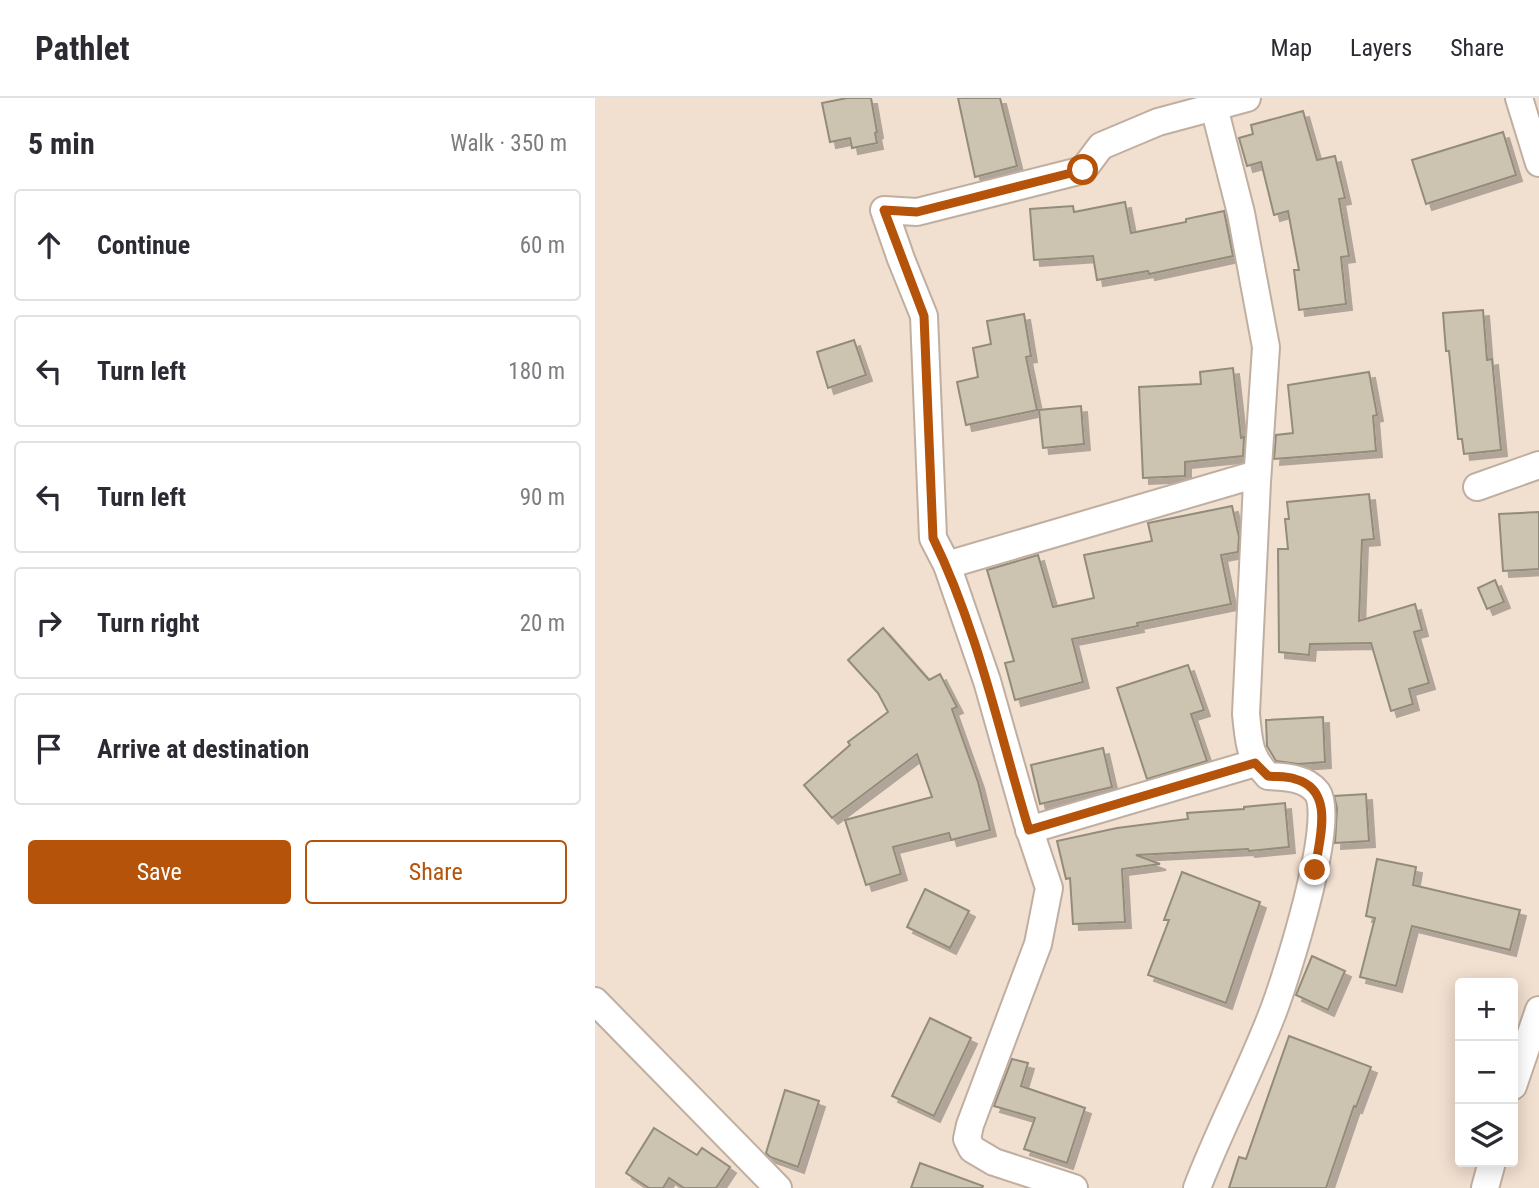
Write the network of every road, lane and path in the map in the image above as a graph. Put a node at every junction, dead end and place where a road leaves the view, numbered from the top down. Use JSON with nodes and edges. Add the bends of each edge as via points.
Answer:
{"nodes":[{"id":1,"x":1247,"y":98,"type":"edge"},
{"id":2,"x":1519,"y":98,"type":"edge"},
{"id":3,"x":1214,"y":107,"type":"junction"},
{"id":4,"x":1539,"y":163,"type":"edge"},
{"id":5,"x":1539,"y":465,"type":"edge"},
{"id":6,"x":1257,"y":474,"type":"junction"},
{"id":7,"x":1476,"y":487,"type":"dead end"},
{"id":8,"x":947,"y":565,"type":"junction"},
{"id":9,"x":1255,"y":763,"type":"junction"},
{"id":10,"x":1029,"y":830,"type":"junction"},
{"id":11,"x":595,"y":1001,"type":"edge"},
{"id":12,"x":1539,"y":1010,"type":"edge"},
{"id":13,"x":1518,"y":1071,"type":"edge"},
{"id":14,"x":1491,"y":1167,"type":"edge"},
{"id":15,"x":778,"y":1188,"type":"edge"},
{"id":16,"x":1073,"y":1188,"type":"edge"},
{"id":17,"x":1197,"y":1188,"type":"edge"},
{"id":18,"x":1485,"y":1188,"type":"edge"}],
"edges":[{"from":1,"to":3,"type":"street"},
{"from":2,"to":4,"type":"street"},
{"from":3,"to":6,"type":"street","via":[[1241,213],[1266,347]]},
{"from":3,"to":8,"type":"street","via":[[1158,122],[1101,146],[1083,170],[917,212],[884,210],[924,316],[933,538]]},
{"from":5,"to":7,"type":"street"},
{"from":6,"to":8,"type":"street"},
{"from":6,"to":9,"type":"street","via":[[1247,714]]},
{"from":8,"to":10,"type":"street","via":[[987,681]]},
{"from":9,"to":10,"type":"street"},
{"from":9,"to":17,"type":"street","via":[[1268,776],[1295,779],[1311,787],[1318,794],[1323,815],[1315,870],[1273,1012]]},
{"from":10,"to":16,"type":"street","via":[[1049,888],[1041,933],[967,1139],[972,1149],[994,1162]]},
{"from":11,"to":15,"type":"street"},
{"from":12,"to":13,"type":"street"},
{"from":14,"to":18,"type":"street"}]}
